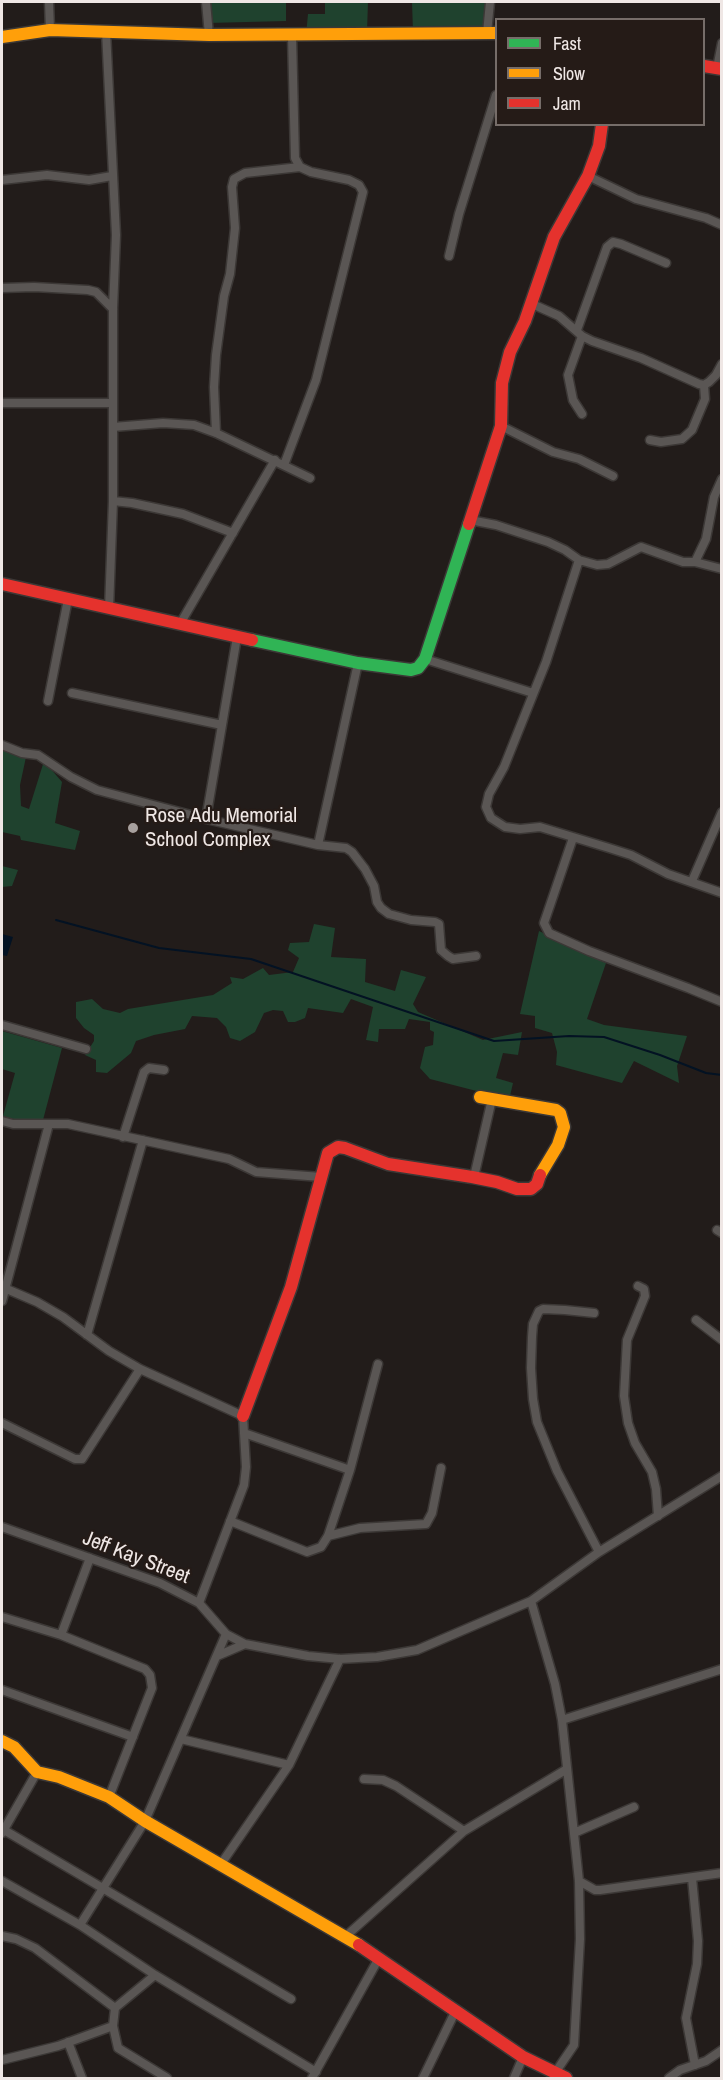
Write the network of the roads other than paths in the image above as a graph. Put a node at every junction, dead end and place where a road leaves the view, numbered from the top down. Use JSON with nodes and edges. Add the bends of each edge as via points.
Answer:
{"nodes":[{"id":1,"x":49,"y":2,"type":"edge"},
{"id":2,"x":206,"y":2,"type":"edge"},
{"id":3,"x":490,"y":2,"type":"edge"},
{"id":4,"x":50,"y":30,"type":"junction"},
{"id":5,"x":106,"y":31,"type":"junction"},
{"id":6,"x":492,"y":33,"type":"edge"},
{"id":7,"x":209,"y":35,"type":"junction"},
{"id":8,"x":292,"y":36,"type":"junction"},
{"id":9,"x":2,"y":37,"type":"edge"},
{"id":10,"x":722,"y":43,"type":"edge"},
{"id":11,"x":719,"y":69,"type":"edge"},
{"id":12,"x":495,"y":98,"type":"edge"},
{"id":13,"x":602,"y":126,"type":"edge"},
{"id":14,"x":300,"y":166,"type":"junction"},
{"id":15,"x":112,"y":176,"type":"junction"},
{"id":16,"x":588,"y":176,"type":"junction"},
{"id":17,"x":2,"y":180,"type":"edge"},
{"id":18,"x":722,"y":225,"type":"edge"},
{"id":19,"x":449,"y":256,"type":"dead end"},
{"id":20,"x":666,"y":263,"type":"dead end"},
{"id":21,"x":2,"y":288,"type":"edge"},
{"id":22,"x":530,"y":303,"type":"junction"},
{"id":23,"x":113,"y":309,"type":"junction"},
{"id":24,"x":579,"y":333,"type":"junction"},
{"id":25,"x":721,"y":365,"type":"edge"},
{"id":26,"x":704,"y":385,"type":"junction"},
{"id":27,"x":2,"y":403,"type":"edge"},
{"id":28,"x":112,"y":403,"type":"junction"},
{"id":29,"x":582,"y":414,"type":"dead end"},
{"id":30,"x":501,"y":426,"type":"junction"},
{"id":31,"x":113,"y":427,"type":"junction"},
{"id":32,"x":216,"y":433,"type":"junction"},
{"id":33,"x":650,"y":440,"type":"dead end"},
{"id":34,"x":275,"y":460,"type":"junction"},
{"id":35,"x":285,"y":465,"type":"junction"},
{"id":36,"x":614,"y":476,"type":"dead end"},
{"id":37,"x":310,"y":478,"type":"dead end"},
{"id":38,"x":722,"y":479,"type":"edge"},
{"id":39,"x":113,"y":501,"type":"junction"},
{"id":40,"x":470,"y":520,"type":"junction"},
{"id":41,"x":233,"y":533,"type":"junction"},
{"id":42,"x":579,"y":560,"type":"junction"},
{"id":43,"x":694,"y":562,"type":"junction"},
{"id":44,"x":722,"y":569,"type":"edge"},
{"id":45,"x":2,"y":584,"type":"edge"},
{"id":46,"x":68,"y":599,"type":"junction"},
{"id":47,"x":109,"y":609,"type":"junction"},
{"id":48,"x":180,"y":624,"type":"junction"},
{"id":49,"x":237,"y":638,"type":"junction"},
{"id":50,"x":425,"y":659,"type":"junction"},
{"id":51,"x":358,"y":663,"type":"junction"},
{"id":52,"x":72,"y":693,"type":"dead end"},
{"id":53,"x":533,"y":693,"type":"junction"},
{"id":54,"x":48,"y":701,"type":"dead end"},
{"id":55,"x":222,"y":725,"type":"junction"},
{"id":56,"x":2,"y":745,"type":"edge"},
{"id":57,"x":722,"y":812,"type":"edge"},
{"id":58,"x":206,"y":819,"type":"junction"},
{"id":59,"x":573,"y":838,"type":"junction"},
{"id":60,"x":318,"y":845,"type":"junction"},
{"id":61,"x":692,"y":881,"type":"junction"},
{"id":62,"x":722,"y":894,"type":"edge"},
{"id":63,"x":476,"y":956,"type":"dead end"},
{"id":64,"x":722,"y":1002,"type":"edge"},
{"id":65,"x":2,"y":1025,"type":"edge"},
{"id":66,"x":86,"y":1049,"type":"dead end"},
{"id":67,"x":164,"y":1070,"type":"dead end"},
{"id":68,"x":486,"y":1098,"type":"joint"},
{"id":69,"x":2,"y":1120,"type":"edge"},
{"id":70,"x":49,"y":1124,"type":"junction"},
{"id":71,"x":123,"y":1137,"type":"junction"},
{"id":72,"x":142,"y":1140,"type":"junction"},
{"id":73,"x":321,"y":1177,"type":"junction"},
{"id":74,"x":474,"y":1178,"type":"junction"},
{"id":75,"x":638,"y":1286,"type":"dead end"},
{"id":76,"x":3,"y":1287,"type":"edge"},
{"id":77,"x":2,"y":1301,"type":"edge"},
{"id":78,"x":594,"y":1313,"type":"dead end"},
{"id":79,"x":696,"y":1320,"type":"dead end"},
{"id":80,"x":87,"y":1335,"type":"junction"},
{"id":81,"x":722,"y":1340,"type":"edge"},
{"id":82,"x":378,"y":1364,"type":"dead end"},
{"id":83,"x":140,"y":1369,"type":"junction"},
{"id":84,"x":243,"y":1416,"type":"junction"},
{"id":85,"x":2,"y":1423,"type":"edge"},
{"id":86,"x":244,"y":1433,"type":"junction"},
{"id":87,"x":441,"y":1468,"type":"dead end"},
{"id":88,"x":350,"y":1470,"type":"junction"},
{"id":89,"x":722,"y":1476,"type":"edge"},
{"id":90,"x":658,"y":1516,"type":"junction"},
{"id":91,"x":230,"y":1521,"type":"junction"},
{"id":92,"x":2,"y":1527,"type":"edge"},
{"id":93,"x":328,"y":1536,"type":"junction"},
{"id":94,"x":599,"y":1552,"type":"junction"},
{"id":95,"x":90,"y":1558,"type":"junction"},
{"id":96,"x":531,"y":1601,"type":"junction"},
{"id":97,"x":199,"y":1603,"type":"junction"},
{"id":98,"x":2,"y":1617,"type":"edge"},
{"id":99,"x":226,"y":1634,"type":"junction"},
{"id":100,"x":61,"y":1635,"type":"junction"},
{"id":101,"x":245,"y":1644,"type":"junction"},
{"id":102,"x":217,"y":1656,"type":"junction"},
{"id":103,"x":339,"y":1659,"type":"junction"},
{"id":104,"x":722,"y":1669,"type":"edge"},
{"id":105,"x":2,"y":1690,"type":"edge"},
{"id":106,"x":562,"y":1719,"type":"junction"},
{"id":107,"x":133,"y":1737,"type":"junction"},
{"id":108,"x":181,"y":1739,"type":"junction"},
{"id":109,"x":2,"y":1741,"type":"edge"},
{"id":110,"x":289,"y":1765,"type":"junction"},
{"id":111,"x":567,"y":1769,"type":"junction"},
{"id":112,"x":37,"y":1772,"type":"junction"},
{"id":113,"x":364,"y":1779,"type":"dead end"},
{"id":114,"x":109,"y":1797,"type":"junction"},
{"id":115,"x":634,"y":1807,"type":"dead end"},
{"id":116,"x":146,"y":1821,"type":"junction"},
{"id":117,"x":3,"y":1831,"type":"edge"},
{"id":118,"x":464,"y":1831,"type":"junction"},
{"id":119,"x":574,"y":1833,"type":"junction"},
{"id":120,"x":221,"y":1864,"type":"junction"},
{"id":121,"x":722,"y":1874,"type":"edge"},
{"id":122,"x":692,"y":1878,"type":"junction"},
{"id":123,"x":2,"y":1881,"type":"edge"},
{"id":124,"x":579,"y":1881,"type":"junction"},
{"id":125,"x":104,"y":1888,"type":"junction"},
{"id":126,"x":80,"y":1924,"type":"junction"},
{"id":127,"x":2,"y":1936,"type":"edge"},
{"id":128,"x":346,"y":1936,"type":"junction"},
{"id":129,"x":379,"y":1958,"type":"junction"},
{"id":130,"x":155,"y":1975,"type":"junction"},
{"id":131,"x":291,"y":2000,"type":"dead end"},
{"id":132,"x":115,"y":2008,"type":"junction"},
{"id":133,"x":456,"y":2010,"type":"junction"},
{"id":134,"x":113,"y":2026,"type":"junction"},
{"id":135,"x":68,"y":2042,"type":"junction"},
{"id":136,"x":722,"y":2050,"type":"edge"},
{"id":137,"x":523,"y":2057,"type":"junction"},
{"id":138,"x":2,"y":2060,"type":"edge"},
{"id":139,"x":695,"y":2065,"type":"junction"},
{"id":140,"x":314,"y":2075,"type":"edge"},
{"id":141,"x":560,"y":2076,"type":"edge"},
{"id":142,"x":82,"y":2079,"type":"edge"},
{"id":143,"x":167,"y":2079,"type":"edge"},
{"id":144,"x":423,"y":2079,"type":"edge"},
{"id":145,"x":514,"y":2079,"type":"edge"},
{"id":146,"x":669,"y":2079,"type":"edge"}],
"edges":[{"from":1,"to":4,"type":"street"},
{"from":2,"to":7,"type":"street"},
{"from":3,"to":6,"type":"street"},
{"from":4,"to":5,"type":"street"},
{"from":4,"to":9,"type":"street"},
{"from":5,"to":7,"type":"street"},
{"from":5,"to":15,"type":"street"},
{"from":6,"to":8,"type":"street"},
{"from":7,"to":8,"type":"street"},
{"from":8,"to":14,"type":"street","via":[[295,158]]},
{"from":10,"to":11,"type":"street"},
{"from":12,"to":19,"type":"street"},
{"from":13,"to":16,"type":"street"},
{"from":14,"to":32,"type":"street","via":[[244,173],[234,179],[235,228],[216,355]]},
{"from":14,"to":35,"type":"street","via":[[349,180],[363,192],[316,380]]},
{"from":15,"to":17,"type":"street","via":[[89,180],[47,175]]},
{"from":15,"to":23,"type":"street","via":[[116,235]]},
{"from":16,"to":18,"type":"street","via":[[636,199]]},
{"from":16,"to":22,"type":"street","via":[[554,237]]},
{"from":20,"to":24,"type":"street","via":[[613,242],[607,247]]},
{"from":21,"to":23,"type":"street","via":[[88,290],[101,296]]},
{"from":22,"to":24,"type":"street","via":[[554,313]]},
{"from":22,"to":30,"type":"street","via":[[502,382]]},
{"from":23,"to":28,"type":"street"},
{"from":24,"to":26,"type":"street"},
{"from":24,"to":29,"type":"street","via":[[568,375],[573,400]]},
{"from":25,"to":26,"type":"street"},
{"from":26,"to":33,"type":"street","via":[[705,399],[692,430],[682,439]]},
{"from":27,"to":28,"type":"street"},
{"from":28,"to":31,"type":"street"},
{"from":30,"to":36,"type":"street"},
{"from":30,"to":40,"type":"street"},
{"from":31,"to":32,"type":"street","via":[[163,423],[194,425]]},
{"from":31,"to":39,"type":"street"},
{"from":32,"to":34,"type":"street"},
{"from":34,"to":35,"type":"street"},
{"from":34,"to":41,"type":"street"},
{"from":35,"to":37,"type":"street"},
{"from":38,"to":43,"type":"street","via":[[714,497],[706,539]]},
{"from":39,"to":41,"type":"street","via":[[183,514]]},
{"from":39,"to":47,"type":"street"},
{"from":40,"to":42,"type":"street","via":[[548,542]]},
{"from":40,"to":50,"type":"street"},
{"from":41,"to":48,"type":"street"},
{"from":42,"to":43,"type":"street","via":[[608,564],[641,547]]},
{"from":42,"to":53,"type":"street"},
{"from":43,"to":44,"type":"street"},
{"from":45,"to":46,"type":"street"},
{"from":46,"to":47,"type":"street"},
{"from":46,"to":54,"type":"street"},
{"from":47,"to":48,"type":"street"},
{"from":48,"to":49,"type":"street"},
{"from":49,"to":51,"type":"street"},
{"from":49,"to":55,"type":"street"},
{"from":50,"to":51,"type":"street","via":[[411,670]]},
{"from":50,"to":53,"type":"street"},
{"from":51,"to":60,"type":"street"},
{"from":52,"to":55,"type":"street"},
{"from":53,"to":59,"type":"street","via":[[486,807],[491,818],[505,827],[540,827]]},
{"from":55,"to":58,"type":"street"},
{"from":56,"to":58,"type":"street","via":[[38,755],[97,790]]},
{"from":57,"to":61,"type":"street"},
{"from":58,"to":60,"type":"street"},
{"from":59,"to":61,"type":"street","via":[[631,855]]},
{"from":59,"to":64,"type":"street","via":[[544,923],[549,933]]},
{"from":60,"to":63,"type":"street","via":[[352,852],[374,886],[377,902],[389,914],[439,924],[441,950],[448,957]]},
{"from":61,"to":62,"type":"street"},
{"from":65,"to":66,"type":"street"},
{"from":67,"to":71,"type":"street","via":[[149,1068],[144,1072]]},
{"from":68,"to":74,"type":"street"},
{"from":68,"to":74,"type":"street","via":[[556,1110],[564,1126],[554,1152],[531,1189]]},
{"from":69,"to":70,"type":"street","via":[[13,1124]]},
{"from":70,"to":71,"type":"street","via":[[69,1124]]},
{"from":70,"to":76,"type":"street"},
{"from":71,"to":72,"type":"street"},
{"from":72,"to":73,"type":"street","via":[[229,1159],[256,1172]]},
{"from":72,"to":80,"type":"street"},
{"from":73,"to":74,"type":"street","via":[[328,1153],[338,1147],[388,1164]]},
{"from":73,"to":84,"type":"street","via":[[291,1287]]},
{"from":75,"to":90,"type":"street","via":[[644,1289],[645,1296],[627,1340],[624,1396],[635,1443],[657,1489]]},
{"from":76,"to":77,"type":"street"},
{"from":76,"to":80,"type":"street","via":[[37,1302]]},
{"from":78,"to":94,"type":"street","via":[[539,1311],[533,1324],[531,1368],[537,1422],[557,1471]]},
{"from":79,"to":81,"type":"street"},
{"from":80,"to":83,"type":"street"},
{"from":82,"to":88,"type":"street"},
{"from":83,"to":84,"type":"street"},
{"from":83,"to":85,"type":"street","via":[[82,1459]]},
{"from":84,"to":86,"type":"street"},
{"from":86,"to":88,"type":"street"},
{"from":86,"to":91,"type":"street","via":[[244,1485]]},
{"from":87,"to":93,"type":"street","via":[[426,1524],[360,1527]]},
{"from":88,"to":93,"type":"street"},
{"from":89,"to":90,"type":"street","name":"Jeff Kay Street"},
{"from":90,"to":94,"type":"street","name":"Jeff Kay Street"},
{"from":91,"to":93,"type":"street","via":[[306,1552],[321,1547]]},
{"from":91,"to":97,"type":"street"},
{"from":92,"to":95,"type":"street","name":"Jeff Kay Street"},
{"from":94,"to":96,"type":"street","name":"Jeff Kay Street"},
{"from":95,"to":97,"type":"street","name":"Jeff Kay Street","via":[[160,1583]]},
{"from":95,"to":100,"type":"street"},
{"from":96,"to":103,"type":"street","name":"Jeff Kay Street","via":[[417,1650]]},
{"from":96,"to":106,"type":"street"},
{"from":97,"to":99,"type":"street","name":"Jeff Kay Street"},
{"from":98,"to":100,"type":"street"},
{"from":99,"to":101,"type":"street","name":"Jeff Kay Street"},
{"from":99,"to":102,"type":"street"},
{"from":100,"to":107,"type":"street","via":[[144,1669],[150,1675],[152,1688]]},
{"from":101,"to":102,"type":"street"},
{"from":101,"to":103,"type":"street","name":"Jeff Kay Street"},
{"from":102,"to":108,"type":"street"},
{"from":103,"to":110,"type":"street"},
{"from":104,"to":106,"type":"street"},
{"from":105,"to":107,"type":"street"},
{"from":106,"to":111,"type":"street"},
{"from":107,"to":114,"type":"street"},
{"from":108,"to":110,"type":"street"},
{"from":108,"to":116,"type":"street"},
{"from":109,"to":112,"type":"street","via":[[14,1746]]},
{"from":110,"to":120,"type":"street"},
{"from":111,"to":118,"type":"street"},
{"from":111,"to":119,"type":"street"},
{"from":112,"to":114,"type":"street"},
{"from":112,"to":117,"type":"street"},
{"from":113,"to":118,"type":"street","via":[[383,1780],[396,1786]]},
{"from":114,"to":116,"type":"street"},
{"from":115,"to":119,"type":"street"},
{"from":116,"to":120,"type":"street"},
{"from":116,"to":125,"type":"street"},
{"from":117,"to":125,"type":"street"},
{"from":118,"to":128,"type":"street"},
{"from":119,"to":124,"type":"street"},
{"from":120,"to":128,"type":"street"},
{"from":121,"to":122,"type":"street"},
{"from":122,"to":124,"type":"street","via":[[600,1890]]},
{"from":122,"to":139,"type":"street","via":[[698,1941],[686,2018]]},
{"from":123,"to":126,"type":"street"},
{"from":124,"to":141,"type":"street","via":[[574,2045]]},
{"from":125,"to":126,"type":"street"},
{"from":125,"to":131,"type":"street"},
{"from":126,"to":130,"type":"street"},
{"from":127,"to":132,"type":"street","via":[[35,1948]]},
{"from":128,"to":129,"type":"street"},
{"from":129,"to":133,"type":"street"},
{"from":129,"to":140,"type":"street"},
{"from":130,"to":132,"type":"street"},
{"from":130,"to":140,"type":"street"},
{"from":132,"to":134,"type":"street"},
{"from":133,"to":137,"type":"street"},
{"from":133,"to":144,"type":"street"},
{"from":134,"to":135,"type":"street"},
{"from":134,"to":143,"type":"street","via":[[118,2048]]},
{"from":135,"to":138,"type":"street"},
{"from":135,"to":142,"type":"street"},
{"from":136,"to":139,"type":"street"},
{"from":137,"to":141,"type":"street"},
{"from":137,"to":145,"type":"street"},
{"from":139,"to":146,"type":"street"}]}
